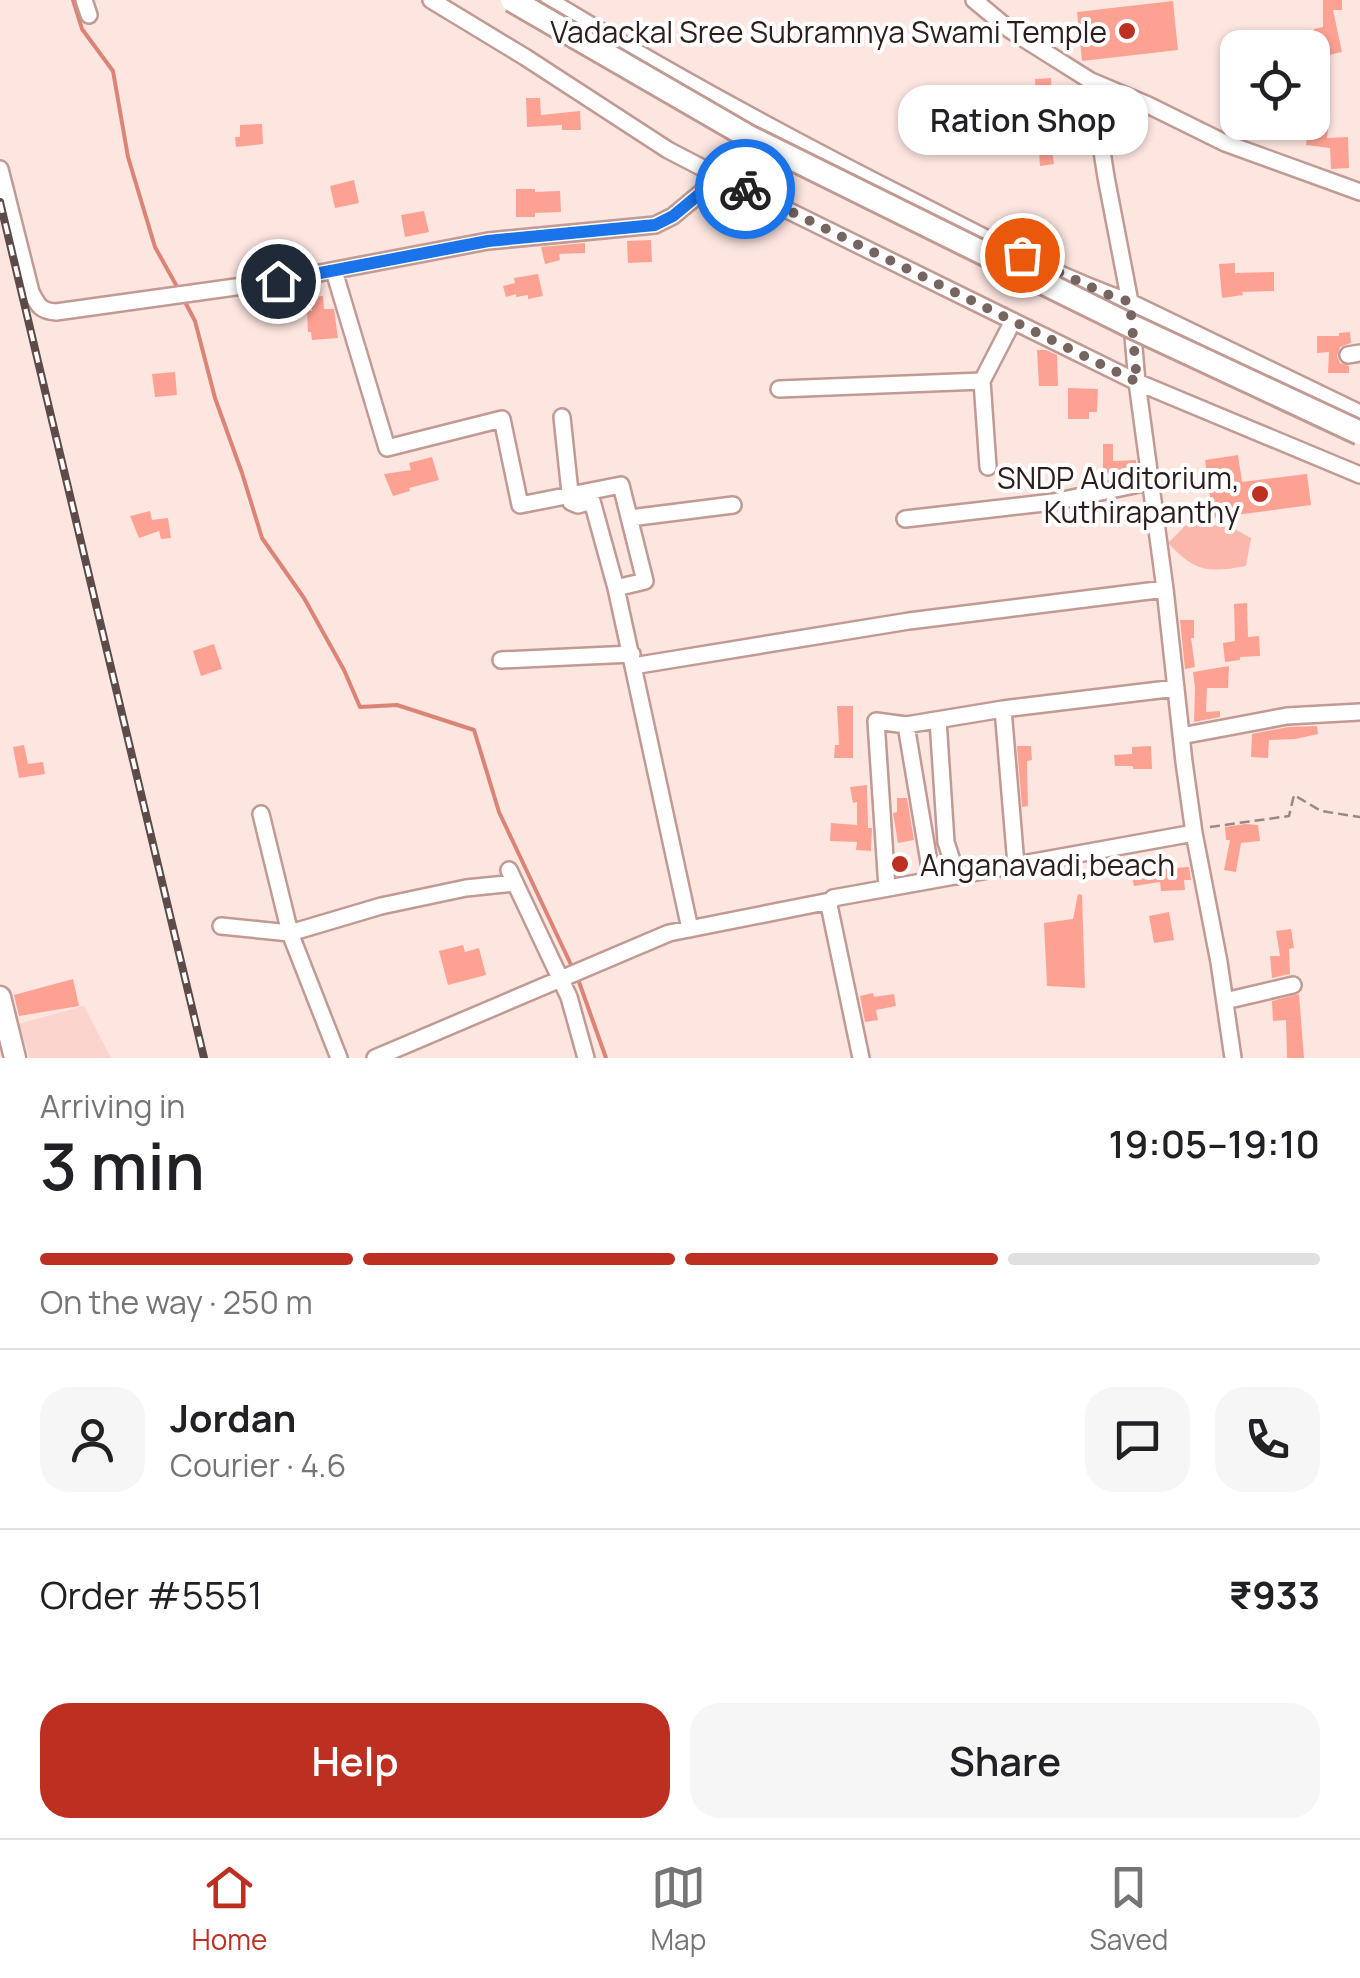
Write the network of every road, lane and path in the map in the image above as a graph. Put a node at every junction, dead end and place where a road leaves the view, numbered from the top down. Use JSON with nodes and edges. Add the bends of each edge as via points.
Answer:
{"nodes":[{"id":1,"x":431,"y":0,"type":"edge"},
{"id":2,"x":512,"y":0,"type":"edge"},
{"id":3,"x":549,"y":0,"type":"edge"},
{"id":4,"x":974,"y":0,"type":"edge"},
{"id":5,"x":1092,"y":81,"type":"junction"},
{"id":6,"x":0,"y":170,"type":"edge"},
{"id":7,"x":720,"y":177,"type":"junction"},
{"id":8,"x":1360,"y":192,"type":"edge"},
{"id":9,"x":334,"y":270,"type":"junction"},
{"id":10,"x":1130,"y":302,"type":"junction"},
{"id":11,"x":1012,"y":321,"type":"junction"},
{"id":12,"x":982,"y":381,"type":"junction"},
{"id":13,"x":1137,"y":382,"type":"junction"},
{"id":14,"x":779,"y":389,"type":"dead end"},
{"id":15,"x":1360,"y":413,"type":"edge"},
{"id":16,"x":562,"y":418,"type":"dead end"},
{"id":17,"x":1360,"y":433,"type":"edge"},
{"id":18,"x":988,"y":467,"type":"dead end"},
{"id":19,"x":1360,"y":475,"type":"edge"},
{"id":20,"x":1149,"y":482,"type":"junction"},
{"id":21,"x":570,"y":494,"type":"junction"},
{"id":22,"x":733,"y":505,"type":"dead end"},
{"id":23,"x":630,"y":518,"type":"junction"},
{"id":24,"x":905,"y":519,"type":"dead end"},
{"id":25,"x":616,"y":588,"type":"junction"},
{"id":26,"x":1165,"y":589,"type":"junction"},
{"id":27,"x":501,"y":660,"type":"dead end"},
{"id":28,"x":633,"y":660,"type":"junction"},
{"id":29,"x":1176,"y":688,"type":"junction"},
{"id":30,"x":1004,"y":708,"type":"junction"},
{"id":31,"x":1360,"y":712,"type":"edge"},
{"id":32,"x":938,"y":720,"type":"junction"},
{"id":33,"x":906,"y":725,"type":"junction"},
{"id":34,"x":1181,"y":736,"type":"junction"},
{"id":35,"x":262,"y":814,"type":"dead end"},
{"id":36,"x":1360,"y":817,"type":"edge"},
{"id":37,"x":1194,"y":833,"type":"junction"},
{"id":38,"x":1016,"y":865,"type":"junction"},
{"id":39,"x":956,"y":876,"type":"junction"},
{"id":40,"x":932,"y":880,"type":"junction"},
{"id":41,"x":887,"y":888,"type":"junction"},
{"id":42,"x":830,"y":901,"type":"junction"},
{"id":43,"x":221,"y":926,"type":"dead end"},
{"id":44,"x":690,"y":929,"type":"junction"},
{"id":45,"x":290,"y":933,"type":"junction"},
{"id":46,"x":561,"y":979,"type":"junction"},
{"id":47,"x":1292,"y":985,"type":"dead end"},
{"id":48,"x":0,"y":997,"type":"edge"},
{"id":49,"x":1225,"y":1001,"type":"junction"},
{"id":50,"x":15,"y":1058,"type":"edge"},
{"id":51,"x":339,"y":1058,"type":"edge"},
{"id":52,"x":375,"y":1058,"type":"edge"},
{"id":53,"x":586,"y":1058,"type":"edge"},
{"id":54,"x":860,"y":1058,"type":"edge"},
{"id":55,"x":1233,"y":1058,"type":"edge"}],
"edges":[{"from":1,"to":7,"type":"street"},
{"from":2,"to":17,"type":"highway","bridge":true,"via":[[748,138]]},
{"from":3,"to":10,"type":"street","via":[[857,172]]},
{"from":4,"to":5,"type":"street"},
{"from":5,"to":8,"type":"street","via":[[1226,143]]},
{"from":5,"to":10,"type":"street"},
{"from":6,"to":9,"type":"street","via":[[32,292],[45,311]]},
{"from":7,"to":9,"type":"street","via":[[655,225],[488,241]]},
{"from":7,"to":11,"type":"street"},
{"from":9,"to":21,"type":"street","via":[[387,448],[502,420],[520,505]]},
{"from":10,"to":13,"type":"street"},
{"from":10,"to":15,"type":"street"},
{"from":11,"to":12,"type":"street"},
{"from":11,"to":13,"type":"street"},
{"from":12,"to":14,"type":"street"},
{"from":12,"to":18,"type":"street"},
{"from":13,"to":19,"type":"street"},
{"from":13,"to":20,"type":"street"},
{"from":16,"to":21,"type":"street"},
{"from":20,"to":24,"type":"street","via":[[1053,502]]},
{"from":20,"to":26,"type":"street"},
{"from":21,"to":23,"type":"street","via":[[621,484]]},
{"from":21,"to":25,"type":"street","via":[[574,504],[592,501]]},
{"from":22,"to":23,"type":"street"},
{"from":23,"to":25,"type":"street","via":[[645,581]]},
{"from":25,"to":28,"type":"street"},
{"from":26,"to":28,"type":"street"},
{"from":26,"to":29,"type":"street"},
{"from":27,"to":28,"type":"street"},
{"from":28,"to":44,"type":"street"},
{"from":29,"to":30,"type":"street"},
{"from":29,"to":34,"type":"street"},
{"from":30,"to":32,"type":"street"},
{"from":30,"to":38,"type":"street"},
{"from":31,"to":34,"type":"street","via":[[1287,716]]},
{"from":32,"to":33,"type":"street"},
{"from":32,"to":39,"type":"street","via":[[946,842]]},
{"from":33,"to":40,"type":"street"},
{"from":33,"to":41,"type":"street","via":[[876,721]]},
{"from":34,"to":37,"type":"street"},
{"from":35,"to":45,"type":"street"},
{"from":36,"to":37,"type":"path","via":[[1322,811],[1294,795],[1289,816]]},
{"from":37,"to":38,"type":"street"},
{"from":37,"to":49,"type":"street"},
{"from":38,"to":39,"type":"street"},
{"from":39,"to":40,"type":"street"},
{"from":40,"to":41,"type":"street"},
{"from":41,"to":42,"type":"street"},
{"from":42,"to":44,"type":"street"},
{"from":42,"to":54,"type":"street"},
{"from":43,"to":45,"type":"street"},
{"from":44,"to":46,"type":"street"},
{"from":45,"to":46,"type":"street","via":[[512,877]]},
{"from":45,"to":51,"type":"street"},
{"from":46,"to":52,"type":"street"},
{"from":46,"to":53,"type":"street"},
{"from":47,"to":49,"type":"street"},
{"from":48,"to":50,"type":"main road"},
{"from":49,"to":55,"type":"street"}]}
